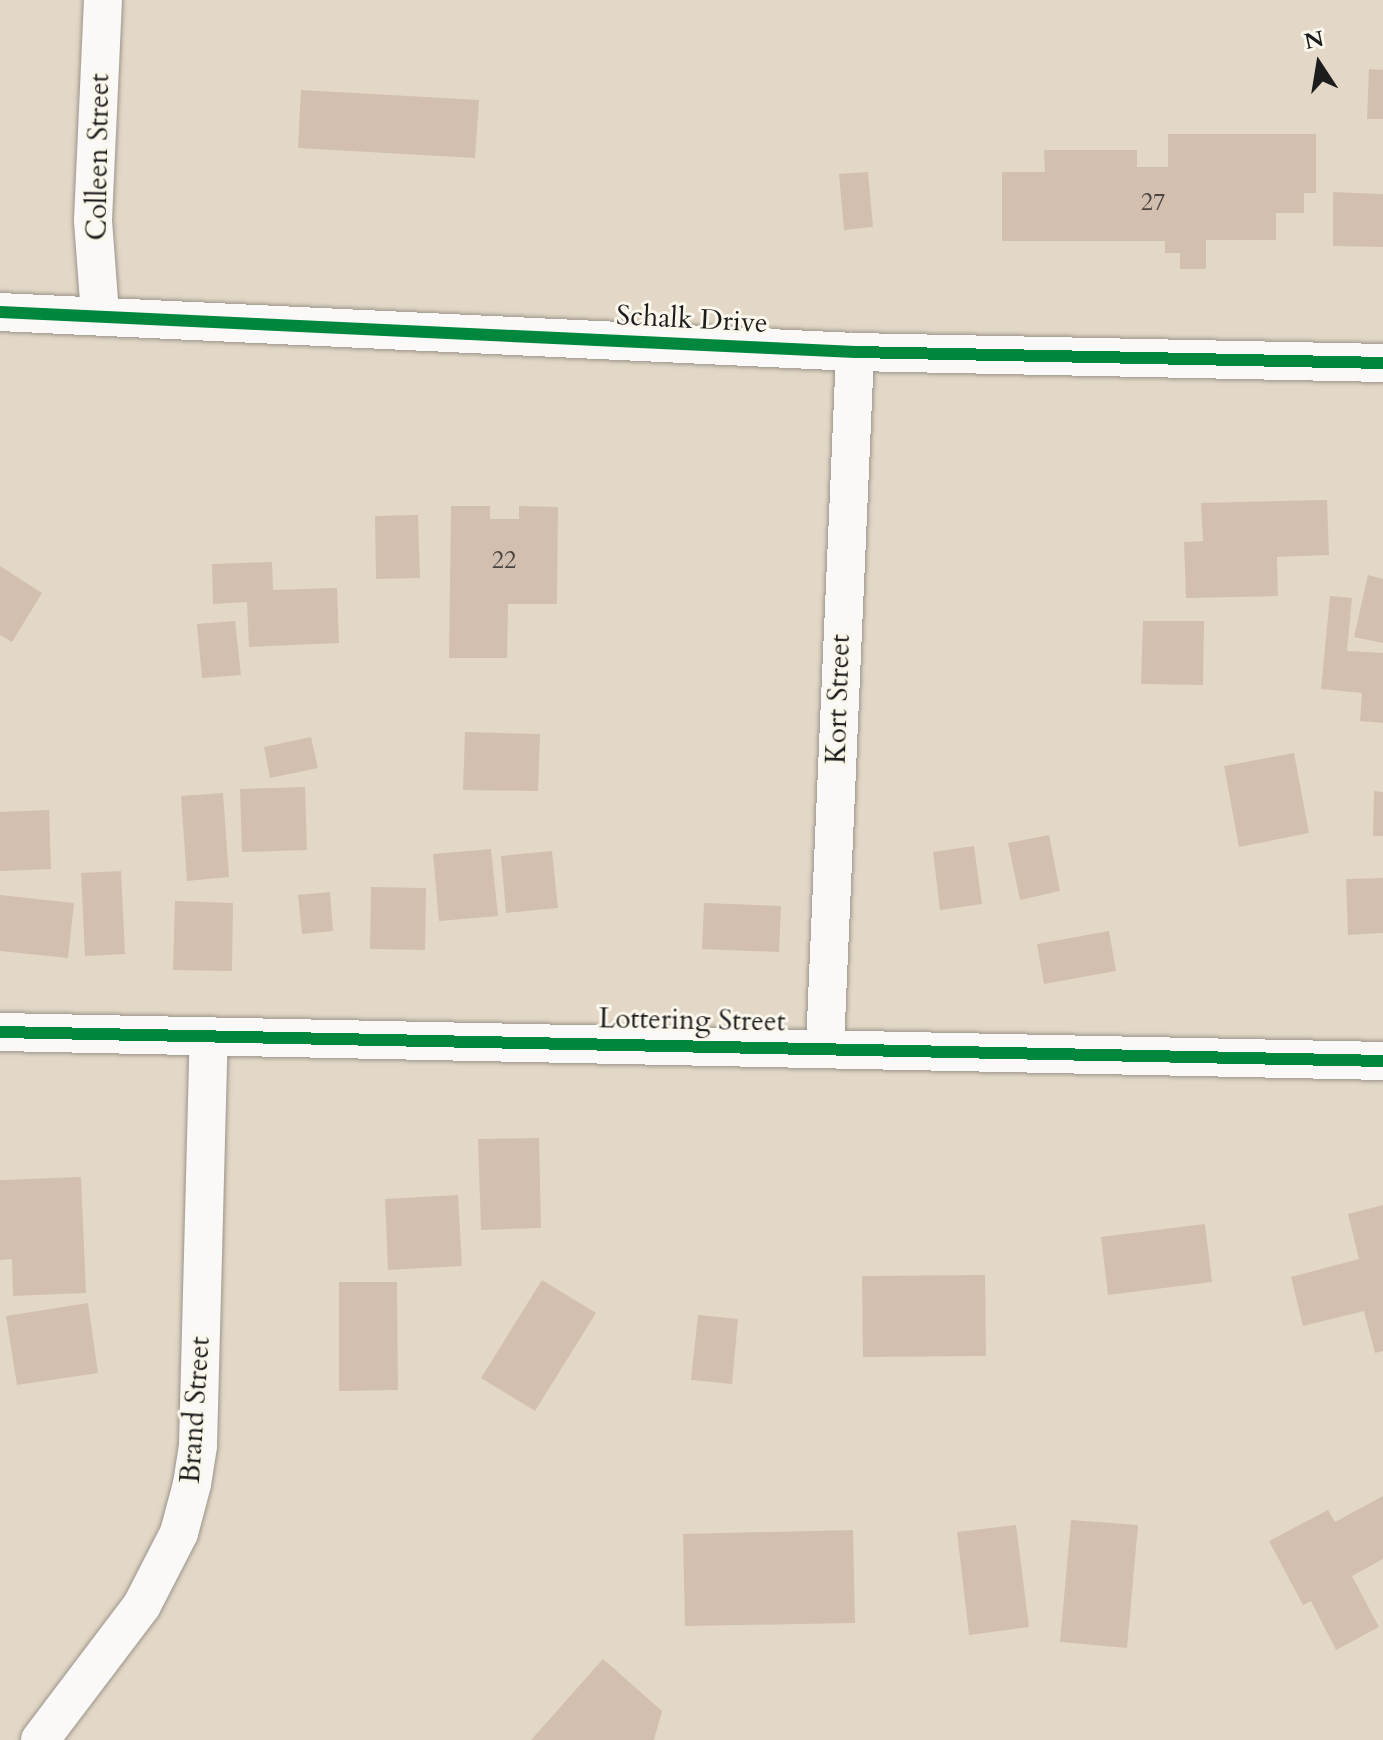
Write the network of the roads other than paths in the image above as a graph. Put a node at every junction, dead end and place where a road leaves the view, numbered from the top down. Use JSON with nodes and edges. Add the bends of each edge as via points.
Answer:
{"nodes":[{"id":1,"x":103,"y":0,"type":"edge"},
{"id":2,"x":0,"y":312,"type":"edge"},
{"id":3,"x":100,"y":314,"type":"junction"},
{"id":4,"x":855,"y":352,"type":"junction"},
{"id":5,"x":1383,"y":363,"type":"edge"},
{"id":6,"x":0,"y":1032,"type":"edge"},
{"id":7,"x":209,"y":1036,"type":"junction"},
{"id":8,"x":825,"y":1046,"type":"junction"},
{"id":9,"x":1383,"y":1061,"type":"edge"},
{"id":10,"x":40,"y":1740,"type":"edge"}],
"edges":[{"from":1,"to":3,"type":"street","name":"Colleen Street","via":[[93,220]]},
{"from":2,"to":3,"type":"street","name":"Schalk Drive"},
{"from":3,"to":4,"type":"street","name":"Schalk Drive"},
{"from":4,"to":5,"type":"street","name":"Schalk Drive"},
{"from":4,"to":8,"type":"street","name":"Kort Street"},
{"from":6,"to":7,"type":"street","name":"Lottering Street"},
{"from":7,"to":8,"type":"street","name":"Lottering Street"},
{"from":7,"to":10,"type":"street","name":"Brand Street","via":[[198,1445],[192,1484],[179,1533],[142,1605]]},
{"from":8,"to":9,"type":"street","name":"Lottering Street"}]}
